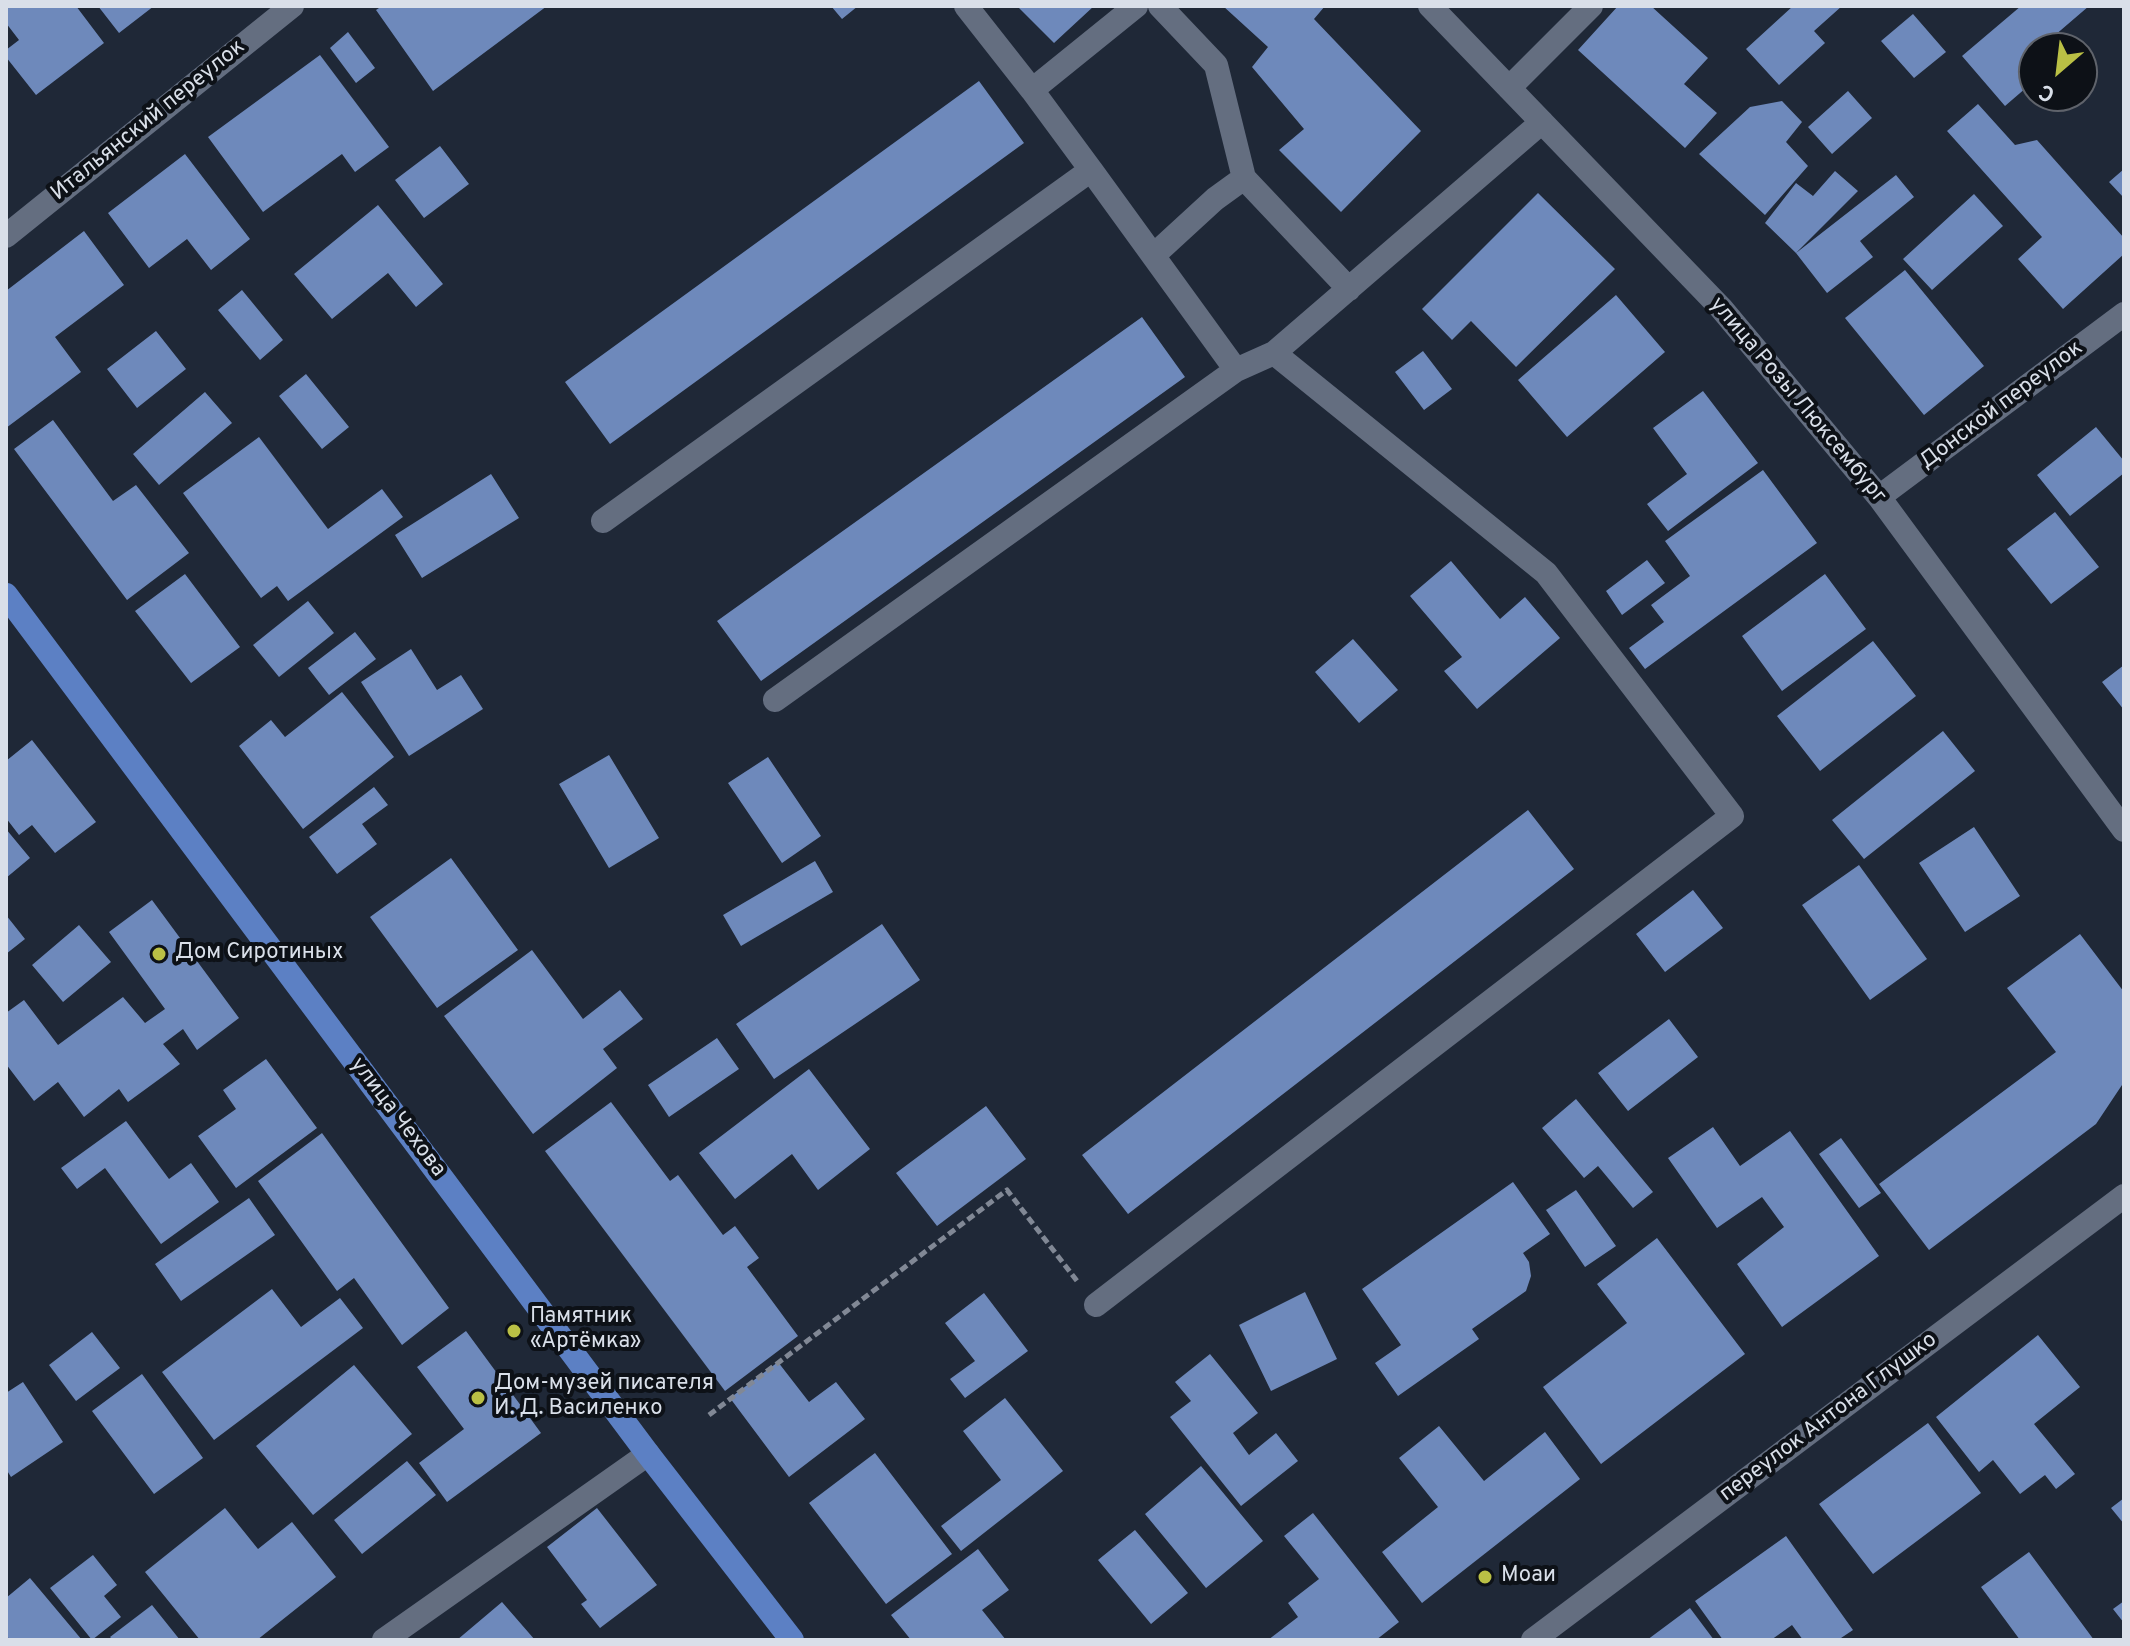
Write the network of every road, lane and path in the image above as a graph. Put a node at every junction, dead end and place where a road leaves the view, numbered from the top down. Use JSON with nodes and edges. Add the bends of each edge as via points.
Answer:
{"nodes":[{"id":1,"x":292,"y":6,"type":"edge"},
{"id":2,"x":966,"y":6,"type":"edge"},
{"id":3,"x":1136,"y":6,"type":"edge"},
{"id":4,"x":1160,"y":6,"type":"edge"},
{"id":5,"x":1430,"y":6,"type":"edge"},
{"id":6,"x":1591,"y":6,"type":"edge"},
{"id":7,"x":1509,"y":88,"type":"junction"},
{"id":8,"x":1032,"y":90,"type":"junction"},
{"id":9,"x":1542,"y":122,"type":"junction"},
{"id":10,"x":1091,"y":170,"type":"junction"},
{"id":11,"x":1244,"y":178,"type":"junction"},
{"id":12,"x":6,"y":236,"type":"edge"},
{"id":13,"x":1154,"y":255,"type":"junction"},
{"id":14,"x":1349,"y":289,"type":"junction"},
{"id":15,"x":2124,"y":314,"type":"edge"},
{"id":16,"x":1274,"y":353,"type":"junction"},
{"id":17,"x":1236,"y":370,"type":"junction"},
{"id":18,"x":1879,"y":497,"type":"junction"},
{"id":19,"x":603,"y":521,"type":"dead end"},
{"id":20,"x":6,"y":595,"type":"edge"},
{"id":21,"x":775,"y":700,"type":"dead end"},
{"id":22,"x":2124,"y":830,"type":"edge"},
{"id":23,"x":2124,"y":1196,"type":"edge"},
{"id":24,"x":1096,"y":1305,"type":"joint"},
{"id":25,"x":709,"y":1415,"type":"dead end"},
{"id":26,"x":648,"y":1454,"type":"junction"},
{"id":27,"x":384,"y":1640,"type":"edge"},
{"id":28,"x":792,"y":1640,"type":"edge"},
{"id":29,"x":1533,"y":1640,"type":"edge"}],
"edges":[{"from":1,"to":12,"type":"street","name":"Итальянский переулок"},
{"from":2,"to":8,"type":"street"},
{"from":3,"to":8,"type":"street"},
{"from":4,"to":11,"type":"street","via":[[1216,65]]},
{"from":5,"to":7,"type":"street","name":"улица Розы Люксембург"},
{"from":6,"to":7,"type":"street"},
{"from":7,"to":9,"type":"street","name":"улица Розы Люксембург"},
{"from":8,"to":10,"type":"street"},
{"from":9,"to":14,"type":"street"},
{"from":9,"to":18,"type":"street","name":"улица Розы Люксембург","via":[[1721,308]]},
{"from":10,"to":13,"type":"street"},
{"from":10,"to":19,"type":"street"},
{"from":11,"to":13,"type":"street"},
{"from":11,"to":14,"type":"street"},
{"from":13,"to":17,"type":"street"},
{"from":14,"to":16,"type":"street"},
{"from":15,"to":18,"type":"street","name":"Донской переулок"},
{"from":16,"to":17,"type":"street"},
{"from":16,"to":24,"type":"street","via":[[1546,573],[1732,816]]},
{"from":17,"to":21,"type":"street"},
{"from":18,"to":22,"type":"street","name":"улица Розы Люксембург"},
{"from":20,"to":26,"type":"main road","name":"улица Чехова"},
{"from":23,"to":29,"type":"street","name":"переулок Антона Глушко"},
{"from":24,"to":25,"type":"path","via":[[1007,1190]]},
{"from":26,"to":27,"type":"street"},
{"from":26,"to":28,"type":"main road","name":"улица Чехова"}]}
